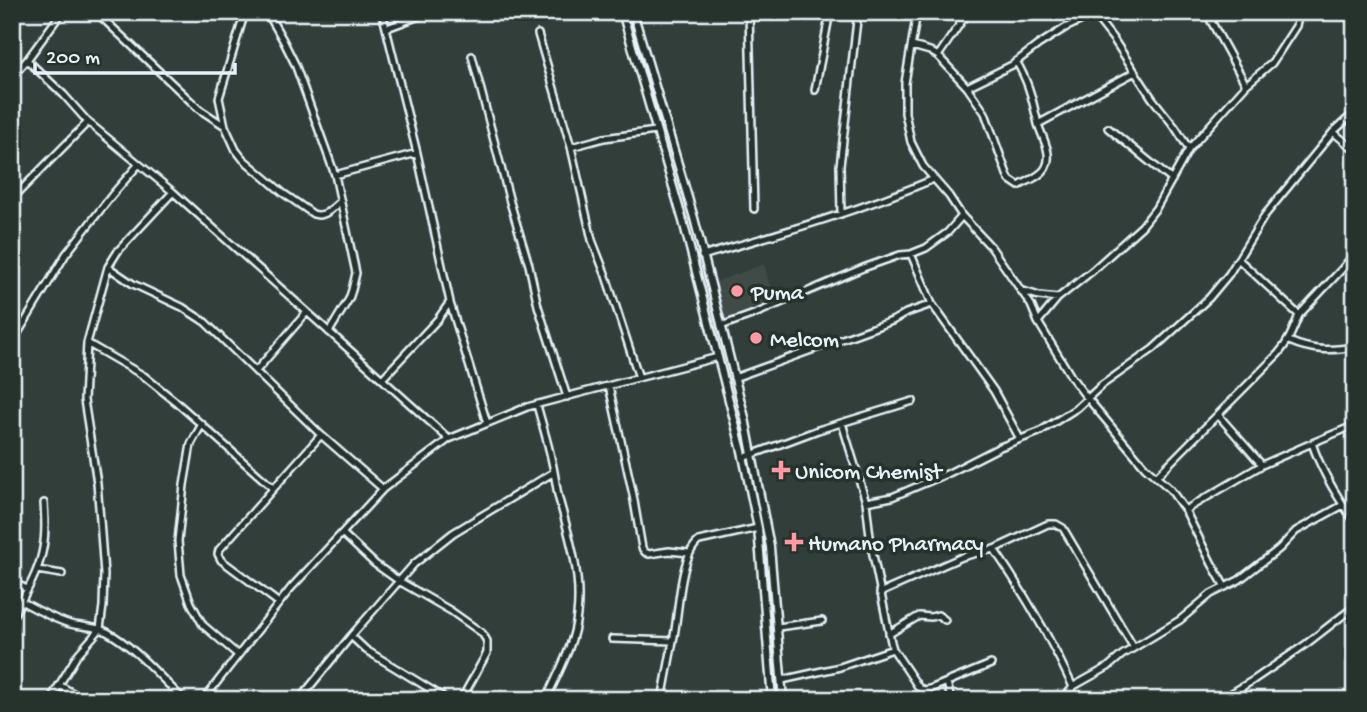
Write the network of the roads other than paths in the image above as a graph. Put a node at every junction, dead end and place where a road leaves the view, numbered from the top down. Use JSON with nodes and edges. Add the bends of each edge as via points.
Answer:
{"nodes":[{"id":1,"x":62,"y":12,"type":"edge"},
{"id":2,"x":96,"y":12,"type":"edge"},
{"id":3,"x":245,"y":12,"type":"edge"},
{"id":4,"x":267,"y":12,"type":"edge"},
{"id":5,"x":382,"y":12,"type":"edge"},
{"id":6,"x":430,"y":12,"type":"edge"},
{"id":7,"x":622,"y":12,"type":"edge"},
{"id":8,"x":632,"y":12,"type":"edge"},
{"id":9,"x":749,"y":12,"type":"edge"},
{"id":10,"x":830,"y":12,"type":"edge"},
{"id":11,"x":858,"y":12,"type":"edge"},
{"id":12,"x":917,"y":12,"type":"edge"},
{"id":13,"x":968,"y":12,"type":"edge"},
{"id":14,"x":1206,"y":12,"type":"edge"},
{"id":15,"x":1299,"y":12,"type":"edge"},
{"id":16,"x":1095,"y":13,"type":"edge"},
{"id":17,"x":387,"y":28,"type":"junction"},
{"id":18,"x":538,"y":34,"type":"dead end"},
{"id":19,"x":912,"y":46,"type":"junction"},
{"id":20,"x":472,"y":56,"type":"dead end"},
{"id":21,"x":938,"y":56,"type":"junction"},
{"id":22,"x":27,"y":60,"type":"junction"},
{"id":23,"x":1016,"y":61,"type":"junction"},
{"id":24,"x":1135,"y":72,"type":"junction"},
{"id":25,"x":12,"y":77,"type":"edge"},
{"id":26,"x":1247,"y":85,"type":"junction"},
{"id":27,"x":968,"y":88,"type":"junction"},
{"id":28,"x":815,"y":90,"type":"dead end"},
{"id":29,"x":1355,"y":112,"type":"edge"},
{"id":30,"x":88,"y":122,"type":"junction"},
{"id":31,"x":1038,"y":124,"type":"junction"},
{"id":32,"x":225,"y":126,"type":"junction"},
{"id":33,"x":1108,"y":128,"type":"dead end"},
{"id":34,"x":656,"y":131,"type":"junction"},
{"id":35,"x":1333,"y":132,"type":"junction"},
{"id":36,"x":571,"y":146,"type":"junction"},
{"id":37,"x":1189,"y":149,"type":"junction"},
{"id":38,"x":1355,"y":150,"type":"edge"},
{"id":39,"x":417,"y":153,"type":"junction"},
{"id":40,"x":139,"y":164,"type":"junction"},
{"id":41,"x":335,"y":174,"type":"junction"},
{"id":42,"x":934,"y":179,"type":"junction"},
{"id":43,"x":1172,"y":180,"type":"junction"},
{"id":44,"x":173,"y":192,"type":"junction"},
{"id":45,"x":12,"y":199,"type":"edge"},
{"id":46,"x":341,"y":201,"type":"junction"},
{"id":47,"x":754,"y":209,"type":"dead end"},
{"id":48,"x":841,"y":214,"type":"junction"},
{"id":49,"x":962,"y":216,"type":"junction"},
{"id":50,"x":1355,"y":253,"type":"edge"},
{"id":51,"x":911,"y":254,"type":"junction"},
{"id":52,"x":702,"y":256,"type":"junction"},
{"id":53,"x":1238,"y":259,"type":"junction"},
{"id":54,"x":108,"y":267,"type":"junction"},
{"id":55,"x":1020,"y":290,"type":"junction"},
{"id":56,"x":1058,"y":298,"type":"junction"},
{"id":57,"x":450,"y":302,"type":"junction"},
{"id":58,"x":932,"y":304,"type":"junction"},
{"id":59,"x":307,"y":312,"type":"junction"},
{"id":60,"x":1299,"y":315,"type":"junction"},
{"id":61,"x":1038,"y":322,"type":"junction"},
{"id":62,"x":721,"y":326,"type":"junction"},
{"id":63,"x":329,"y":332,"type":"junction"},
{"id":64,"x":1289,"y":341,"type":"junction"},
{"id":65,"x":12,"y":343,"type":"edge"},
{"id":66,"x":87,"y":343,"type":"junction"},
{"id":67,"x":1355,"y":347,"type":"edge"},
{"id":68,"x":718,"y":357,"type":"junction"},
{"id":69,"x":256,"y":371,"type":"junction"},
{"id":70,"x":639,"y":378,"type":"junction"},
{"id":71,"x":734,"y":378,"type":"junction"},
{"id":72,"x":383,"y":379,"type":"junction"},
{"id":73,"x":609,"y":386,"type":"junction"},
{"id":74,"x":567,"y":397,"type":"junction"},
{"id":75,"x":1088,"y":398,"type":"junction"},
{"id":76,"x":913,"y":401,"type":"dead end"},
{"id":77,"x":537,"y":405,"type":"junction"},
{"id":78,"x":1219,"y":415,"type":"junction"},
{"id":79,"x":842,"y":423,"type":"junction"},
{"id":80,"x":202,"y":424,"type":"junction"},
{"id":81,"x":487,"y":424,"type":"junction"},
{"id":82,"x":1355,"y":425,"type":"edge"},
{"id":83,"x":321,"y":435,"type":"junction"},
{"id":84,"x":449,"y":439,"type":"junction"},
{"id":85,"x":1020,"y":439,"type":"junction"},
{"id":86,"x":1312,"y":443,"type":"junction"},
{"id":87,"x":752,"y":455,"type":"junction"},
{"id":88,"x":743,"y":458,"type":"junction"},
{"id":89,"x":1262,"y":465,"type":"junction"},
{"id":90,"x":554,"y":472,"type":"junction"},
{"id":91,"x":1156,"y":477,"type":"junction"},
{"id":92,"x":273,"y":488,"type":"junction"},
{"id":93,"x":383,"y":489,"type":"junction"},
{"id":94,"x":866,"y":502,"type":"junction"},
{"id":95,"x":44,"y":503,"type":"dead end"},
{"id":96,"x":1343,"y":505,"type":"junction"},
{"id":97,"x":1185,"y":510,"type":"junction"},
{"id":98,"x":1355,"y":522,"type":"edge"},
{"id":99,"x":758,"y":528,"type":"junction"},
{"id":100,"x":342,"y":533,"type":"junction"},
{"id":101,"x":994,"y":549,"type":"junction"},
{"id":102,"x":689,"y":553,"type":"junction"},
{"id":103,"x":37,"y":570,"type":"junction"},
{"id":104,"x":62,"y":574,"type":"dead end"},
{"id":105,"x":399,"y":581,"type":"junction"},
{"id":106,"x":12,"y":582,"type":"edge"},
{"id":107,"x":1225,"y":587,"type":"junction"},
{"id":108,"x":27,"y":589,"type":"junction"},
{"id":109,"x":880,"y":593,"type":"junction"},
{"id":110,"x":21,"y":601,"type":"junction"},
{"id":111,"x":279,"y":603,"type":"junction"},
{"id":112,"x":1355,"y":606,"type":"edge"},
{"id":113,"x":12,"y":618,"type":"edge"},
{"id":114,"x":945,"y":620,"type":"dead end"},
{"id":115,"x":821,"y":621,"type":"dead end"},
{"id":116,"x":778,"y":627,"type":"junction"},
{"id":117,"x":100,"y":629,"type":"junction"},
{"id":118,"x":889,"y":634,"type":"junction"},
{"id":119,"x":351,"y":636,"type":"junction"},
{"id":120,"x":612,"y":639,"type":"dead end"},
{"id":121,"x":673,"y":641,"type":"junction"},
{"id":122,"x":1134,"y":648,"type":"junction"},
{"id":123,"x":893,"y":649,"type":"junction"},
{"id":124,"x":238,"y":654,"type":"junction"},
{"id":125,"x":991,"y":664,"type":"dead end"},
{"id":126,"x":782,"y":680,"type":"junction"},
{"id":127,"x":947,"y":682,"type":"junction"},
{"id":128,"x":59,"y":685,"type":"junction"},
{"id":129,"x":1073,"y":687,"type":"junction"},
{"id":130,"x":50,"y":700,"type":"edge"},
{"id":131,"x":85,"y":700,"type":"edge"},
{"id":132,"x":184,"y":700,"type":"edge"},
{"id":133,"x":203,"y":700,"type":"edge"},
{"id":134,"x":299,"y":700,"type":"edge"},
{"id":135,"x":448,"y":700,"type":"edge"},
{"id":136,"x":461,"y":700,"type":"edge"},
{"id":137,"x":545,"y":700,"type":"edge"},
{"id":138,"x":662,"y":700,"type":"edge"},
{"id":139,"x":772,"y":700,"type":"edge"},
{"id":140,"x":783,"y":700,"type":"edge"},
{"id":141,"x":951,"y":700,"type":"edge"},
{"id":142,"x":1062,"y":700,"type":"edge"},
{"id":143,"x":1220,"y":700,"type":"edge"}],
"edges":[{"from":1,"to":22,"type":"street"},
{"from":2,"to":32,"type":"street","via":[[199,109]]},
{"from":3,"to":32,"type":"street","via":[[219,98]]},
{"from":4,"to":41,"type":"street","via":[[295,64]]},
{"from":5,"to":17,"type":"street"},
{"from":6,"to":17,"type":"street"},
{"from":7,"to":34,"type":"street"},
{"from":8,"to":52,"type":"street"},
{"from":9,"to":47,"type":"street"},
{"from":10,"to":28,"type":"street"},
{"from":11,"to":48,"type":"street","via":[[840,166]]},
{"from":12,"to":19,"type":"street"},
{"from":13,"to":21,"type":"street"},
{"from":14,"to":26,"type":"street"},
{"from":15,"to":26,"type":"street","via":[[1296,26],[1272,63]]},
{"from":16,"to":23,"type":"street"},
{"from":16,"to":24,"type":"street"},
{"from":17,"to":39,"type":"street"},
{"from":18,"to":36,"type":"street"},
{"from":19,"to":21,"type":"street"},
{"from":19,"to":42,"type":"street","via":[[905,83],[908,133]]},
{"from":20,"to":74,"type":"street","via":[[538,306]]},
{"from":21,"to":27,"type":"street"},
{"from":22,"to":25,"type":"street"},
{"from":22,"to":30,"type":"street"},
{"from":23,"to":27,"type":"street"},
{"from":23,"to":31,"type":"street","via":[[1029,87]]},
{"from":24,"to":31,"type":"street"},
{"from":24,"to":37,"type":"street"},
{"from":26,"to":37,"type":"street"},
{"from":27,"to":31,"type":"street","via":[[985,113],[1008,177],[1019,186],[1048,164]]},
{"from":29,"to":35,"type":"street"},
{"from":30,"to":40,"type":"street"},
{"from":30,"to":45,"type":"street"},
{"from":32,"to":46,"type":"street","via":[[243,159],[313,214],[325,214]]},
{"from":33,"to":43,"type":"street"},
{"from":34,"to":36,"type":"street"},
{"from":34,"to":68,"type":"street"},
{"from":35,"to":38,"type":"street"},
{"from":35,"to":53,"type":"street","via":[[1265,215]]},
{"from":36,"to":70,"type":"street","via":[[592,240]]},
{"from":37,"to":43,"type":"street"},
{"from":39,"to":41,"type":"street"},
{"from":39,"to":57,"type":"street"},
{"from":40,"to":44,"type":"street"},
{"from":40,"to":65,"type":"street","via":[[66,254]]},
{"from":41,"to":46,"type":"street"},
{"from":42,"to":48,"type":"street"},
{"from":42,"to":49,"type":"street"},
{"from":43,"to":56,"type":"street","via":[[1142,226]]},
{"from":44,"to":54,"type":"street"},
{"from":44,"to":59,"type":"street"},
{"from":46,"to":63,"type":"street","via":[[356,273],[349,299]]},
{"from":48,"to":52,"type":"street"},
{"from":49,"to":51,"type":"street","via":[[937,241]]},
{"from":49,"to":55,"type":"street","via":[[991,247]]},
{"from":50,"to":60,"type":"street"},
{"from":51,"to":58,"type":"street"},
{"from":51,"to":62,"type":"street","via":[[863,268]]},
{"from":52,"to":62,"type":"street"},
{"from":53,"to":60,"type":"street"},
{"from":53,"to":75,"type":"street","via":[[1209,298],[1153,349]]},
{"from":54,"to":66,"type":"street"},
{"from":54,"to":69,"type":"street","via":[[205,322]]},
{"from":55,"to":56,"type":"street"},
{"from":55,"to":61,"type":"street"},
{"from":56,"to":61,"type":"street"},
{"from":57,"to":72,"type":"street"},
{"from":57,"to":81,"type":"street"},
{"from":58,"to":71,"type":"street"},
{"from":58,"to":85,"type":"street","via":[[994,391]]},
{"from":59,"to":63,"type":"street"},
{"from":59,"to":69,"type":"street"},
{"from":60,"to":64,"type":"street"},
{"from":61,"to":75,"type":"street"},
{"from":62,"to":71,"type":"street"},
{"from":63,"to":72,"type":"street"},
{"from":64,"to":67,"type":"street","via":[[1316,350]]},
{"from":64,"to":78,"type":"street"},
{"from":66,"to":80,"type":"street","via":[[144,376]]},
{"from":66,"to":117,"type":"street","via":[[84,400],[104,574]]},
{"from":68,"to":70,"type":"street"},
{"from":68,"to":88,"type":"street"},
{"from":69,"to":83,"type":"street"},
{"from":70,"to":73,"type":"street"},
{"from":71,"to":87,"type":"street"},
{"from":72,"to":84,"type":"street"},
{"from":73,"to":74,"type":"street"},
{"from":73,"to":102,"type":"street","via":[[642,548],[649,554]]},
{"from":74,"to":77,"type":"street"},
{"from":75,"to":85,"type":"street","via":[[1039,432]]},
{"from":75,"to":91,"type":"street"},
{"from":76,"to":79,"type":"street"},
{"from":77,"to":81,"type":"street"},
{"from":77,"to":90,"type":"street"},
{"from":78,"to":89,"type":"street"},
{"from":78,"to":91,"type":"street"},
{"from":79,"to":87,"type":"street"},
{"from":79,"to":94,"type":"street"},
{"from":80,"to":92,"type":"street"},
{"from":80,"to":124,"type":"street","via":[[191,444],[184,485],[178,541],[180,575],[203,625]]},
{"from":81,"to":84,"type":"street"},
{"from":82,"to":86,"type":"street"},
{"from":83,"to":92,"type":"street"},
{"from":83,"to":93,"type":"street"},
{"from":84,"to":93,"type":"street"},
{"from":85,"to":94,"type":"street","via":[[912,488]]},
{"from":86,"to":89,"type":"street"},
{"from":86,"to":96,"type":"street"},
{"from":87,"to":88,"type":"street"},
{"from":87,"to":116,"type":"street","via":[[770,547]]},
{"from":88,"to":99,"type":"street"},
{"from":89,"to":97,"type":"street"},
{"from":90,"to":105,"type":"street","via":[[453,533]]},
{"from":90,"to":137,"type":"street","via":[[576,574],[577,614],[568,655]]},
{"from":91,"to":97,"type":"street"},
{"from":92,"to":111,"type":"street","via":[[218,554]]},
{"from":93,"to":100,"type":"street"},
{"from":94,"to":109,"type":"street"},
{"from":95,"to":103,"type":"street","via":[[45,535]]},
{"from":96,"to":98,"type":"street"},
{"from":96,"to":107,"type":"street","via":[[1296,531],[1269,557]]},
{"from":97,"to":107,"type":"street"},
{"from":99,"to":102,"type":"street","via":[[699,541]]},
{"from":99,"to":139,"type":"street"},
{"from":100,"to":105,"type":"street"},
{"from":100,"to":111,"type":"street"},
{"from":101,"to":109,"type":"street","via":[[962,557]]},
{"from":101,"to":122,"type":"street","via":[[1048,524],[1063,528]]},
{"from":101,"to":129,"type":"street"},
{"from":102,"to":121,"type":"street"},
{"from":103,"to":104,"type":"street"},
{"from":103,"to":108,"type":"street"},
{"from":105,"to":119,"type":"street"},
{"from":105,"to":136,"type":"street","via":[[457,615],[487,641],[487,653]]},
{"from":106,"to":108,"type":"street"},
{"from":107,"to":122,"type":"street"},
{"from":108,"to":110,"type":"street"},
{"from":109,"to":118,"type":"street"},
{"from":110,"to":113,"type":"street"},
{"from":110,"to":117,"type":"street","via":[[71,624]]},
{"from":111,"to":124,"type":"street"},
{"from":112,"to":143,"type":"street"},
{"from":114,"to":118,"type":"street","via":[[939,615],[919,616]]},
{"from":115,"to":116,"type":"street"},
{"from":116,"to":126,"type":"street"},
{"from":117,"to":128,"type":"street"},
{"from":117,"to":132,"type":"street","via":[[131,649]]},
{"from":118,"to":123,"type":"street"},
{"from":119,"to":134,"type":"street"},
{"from":119,"to":135,"type":"street"},
{"from":120,"to":121,"type":"street"},
{"from":121,"to":138,"type":"street"},
{"from":122,"to":129,"type":"street"},
{"from":123,"to":126,"type":"street"},
{"from":123,"to":127,"type":"street","via":[[919,688]]},
{"from":124,"to":133,"type":"street"},
{"from":125,"to":127,"type":"street"},
{"from":126,"to":140,"type":"street"},
{"from":127,"to":141,"type":"street"},
{"from":128,"to":130,"type":"street"},
{"from":128,"to":131,"type":"street"},
{"from":129,"to":142,"type":"street"}]}
